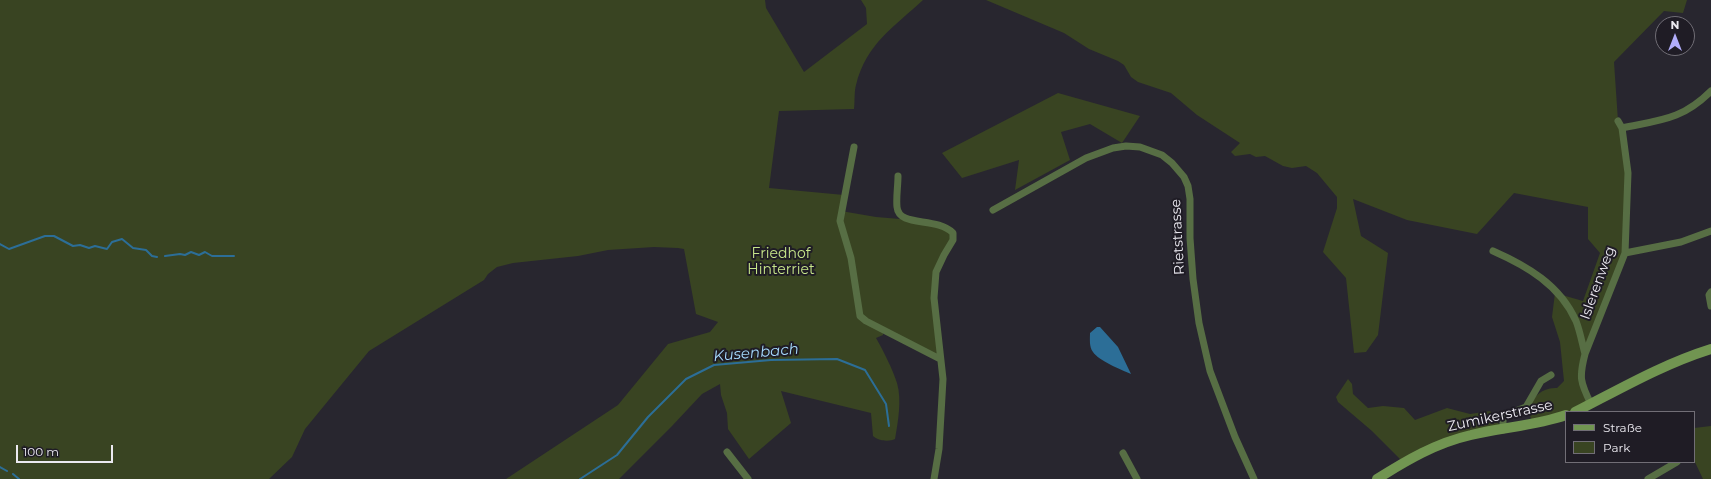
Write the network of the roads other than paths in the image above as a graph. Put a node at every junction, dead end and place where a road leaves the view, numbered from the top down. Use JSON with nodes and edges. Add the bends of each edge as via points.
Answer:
{"nodes":[{"id":1,"x":1711,"y":91,"type":"edge"},
{"id":2,"x":1618,"y":121,"type":"dead end"},
{"id":3,"x":1622,"y":128,"type":"junction"},
{"id":4,"x":854,"y":147,"type":"dead end"},
{"id":5,"x":898,"y":176,"type":"dead end"},
{"id":6,"x":993,"y":210,"type":"dead end"},
{"id":7,"x":1711,"y":231,"type":"edge"},
{"id":8,"x":1493,"y":251,"type":"dead end"},
{"id":9,"x":1625,"y":253,"type":"junction"},
{"id":10,"x":1711,"y":292,"type":"edge"},
{"id":11,"x":1711,"y":306,"type":"edge"},
{"id":12,"x":1711,"y":349,"type":"edge"},
{"id":13,"x":1585,"y":354,"type":"junction"},
{"id":14,"x":940,"y":359,"type":"junction"},
{"id":15,"x":1551,"y":375,"type":"dead end"},
{"id":16,"x":1591,"y":404,"type":"junction"},
{"id":17,"x":1577,"y":411,"type":"edge"},
{"id":18,"x":1565,"y":415,"type":"edge"},
{"id":19,"x":1503,"y":430,"type":"junction"},
{"id":20,"x":727,"y":452,"type":"dead end"},
{"id":21,"x":1123,"y":453,"type":"dead end"},
{"id":22,"x":1675,"y":463,"type":"edge"},
{"id":23,"x":748,"y":479,"type":"edge"},
{"id":24,"x":934,"y":479,"type":"edge"},
{"id":25,"x":1137,"y":479,"type":"edge"},
{"id":26,"x":1254,"y":479,"type":"edge"},
{"id":27,"x":1378,"y":479,"type":"edge"},
{"id":28,"x":1648,"y":479,"type":"edge"}],
"edges":[{"from":1,"to":3,"type":"street","via":[[1698,104],[1675,117]]},
{"from":2,"to":3,"type":"street","name":"Islerenweg"},
{"from":3,"to":9,"type":"street","name":"Islerenweg","via":[[1628,173]]},
{"from":4,"to":14,"type":"street","via":[[840,221],[852,258],[860,316]]},
{"from":5,"to":14,"type":"street","via":[[899,215],[909,221],[942,225],[953,233],[953,240],[936,272],[934,298]]},
{"from":6,"to":26,"type":"street","name":"Rietstrasse","via":[[1086,158],[1113,148],[1140,147],[1162,155],[1172,163],[1188,186],[1193,279],[1199,323],[1210,371]]},
{"from":7,"to":9,"type":"street","via":[[1681,242]]},
{"from":8,"to":13,"type":"street","via":[[1520,263],[1540,276],[1564,300],[1576,322]]},
{"from":9,"to":13,"type":"street","name":"Islerenweg"},
{"from":10,"to":11,"type":"street"},
{"from":12,"to":16,"type":"main road","via":[[1677,361]]},
{"from":13,"to":16,"type":"street","name":"Islerenweg","via":[[1581,380]]},
{"from":14,"to":24,"type":"street","via":[[943,379],[942,411]]},
{"from":15,"to":19,"type":"street","via":[[1541,381],[1526,407],[1503,416]]},
{"from":16,"to":17,"type":"main road"},
{"from":18,"to":19,"type":"main road","name":"Zumikerstrasse"},
{"from":19,"to":27,"type":"main road","name":"Zumikerstrasse","via":[[1472,434],[1446,442],[1424,451]]},
{"from":20,"to":23,"type":"street"},
{"from":21,"to":25,"type":"street"},
{"from":22,"to":28,"type":"street"}]}
